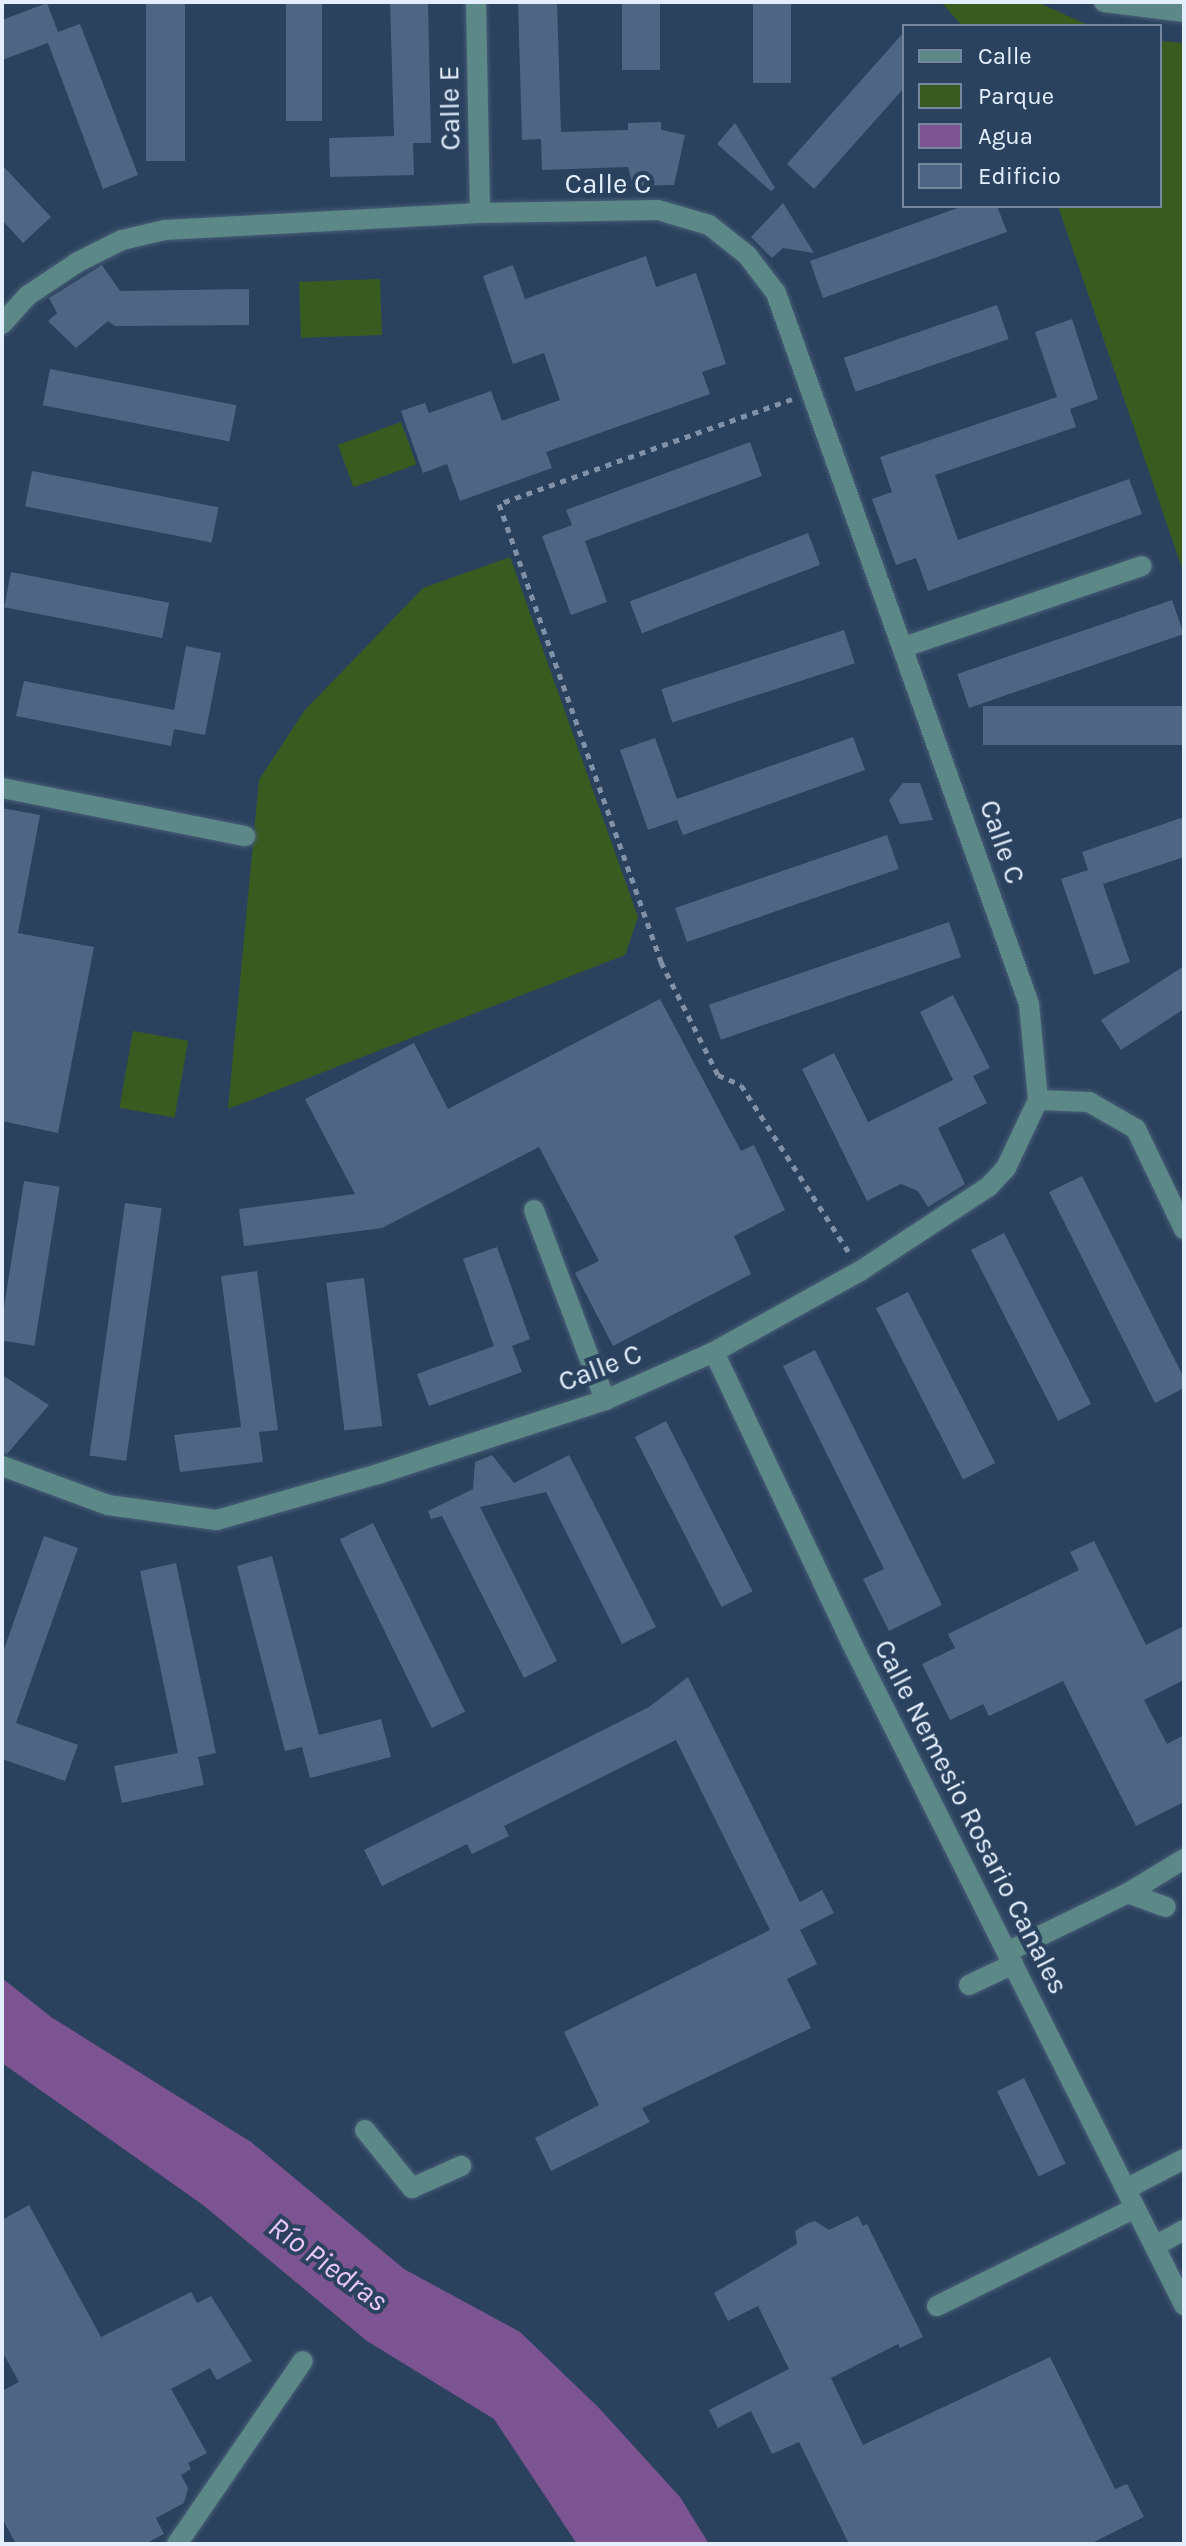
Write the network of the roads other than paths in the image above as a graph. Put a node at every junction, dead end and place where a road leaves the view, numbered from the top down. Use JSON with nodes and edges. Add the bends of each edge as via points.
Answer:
{"nodes":[{"id":1,"x":476,"y":2,"type":"edge"},
{"id":2,"x":1104,"y":2,"type":"edge"},
{"id":3,"x":1184,"y":12,"type":"edge"},
{"id":4,"x":480,"y":213,"type":"junction"},
{"id":5,"x":2,"y":324,"type":"edge"},
{"id":6,"x":1142,"y":566,"type":"dead end"},
{"id":7,"x":904,"y":647,"type":"junction"},
{"id":8,"x":2,"y":788,"type":"edge"},
{"id":9,"x":245,"y":836,"type":"dead end"},
{"id":10,"x":1038,"y":1100,"type":"junction"},
{"id":11,"x":534,"y":1210,"type":"dead end"},
{"id":12,"x":1184,"y":1229,"type":"edge"},
{"id":13,"x":714,"y":1352,"type":"junction"},
{"id":14,"x":605,"y":1400,"type":"junction"},
{"id":15,"x":2,"y":1466,"type":"edge"},
{"id":16,"x":1184,"y":1859,"type":"edge"},
{"id":17,"x":1128,"y":1893,"type":"junction"},
{"id":18,"x":1166,"y":1907,"type":"dead end"},
{"id":19,"x":1010,"y":1958,"type":"junction"},
{"id":20,"x":969,"y":1985,"type":"dead end"},
{"id":21,"x":365,"y":2130,"type":"dead end"},
{"id":22,"x":1184,"y":2159,"type":"edge"},
{"id":23,"x":461,"y":2166,"type":"dead end"},
{"id":24,"x":1130,"y":2198,"type":"junction"},
{"id":25,"x":1184,"y":2230,"type":"edge"},
{"id":26,"x":1155,"y":2246,"type":"junction"},
{"id":27,"x":1184,"y":2305,"type":"edge"},
{"id":28,"x":937,"y":2306,"type":"dead end"},
{"id":29,"x":303,"y":2361,"type":"dead end"},
{"id":30,"x":177,"y":2544,"type":"edge"}],
"edges":[{"from":1,"to":4,"type":"street","name":"Calle E"},
{"from":2,"to":3,"type":"street"},
{"from":4,"to":5,"type":"street","name":"Calle C","via":[[165,230],[122,240],[78,262],[27,296]]},
{"from":4,"to":7,"type":"street","name":"Calle C","via":[[658,210],[709,225],[747,255],[776,293],[808,394]]},
{"from":6,"to":7,"type":"street"},
{"from":7,"to":10,"type":"street","name":"Calle C","via":[[1029,1004]]},
{"from":8,"to":9,"type":"street"},
{"from":10,"to":12,"type":"street","via":[[1089,1102],[1136,1129]]},
{"from":10,"to":13,"type":"street","name":"Calle C","via":[[1006,1168],[988,1187],[860,1271]]},
{"from":11,"to":14,"type":"street"},
{"from":13,"to":14,"type":"street","name":"Calle C"},
{"from":13,"to":19,"type":"street","name":"Calle Nemesio Rosario Canales","via":[[851,1642]]},
{"from":14,"to":15,"type":"street","name":"Calle C","via":[[216,1520],[108,1505]]},
{"from":16,"to":17,"type":"street"},
{"from":17,"to":18,"type":"street"},
{"from":17,"to":19,"type":"street"},
{"from":19,"to":20,"type":"street"},
{"from":19,"to":24,"type":"street","name":"Calle Nemesio Rosario Canales"},
{"from":21,"to":23,"type":"street","via":[[412,2188]]},
{"from":22,"to":24,"type":"street"},
{"from":24,"to":26,"type":"street","name":"Calle Nemesio Rosario Canales"},
{"from":24,"to":28,"type":"street"},
{"from":25,"to":26,"type":"street"},
{"from":26,"to":27,"type":"street","name":"Calle Nemesio Rosario Canales"},
{"from":29,"to":30,"type":"street"}]}
